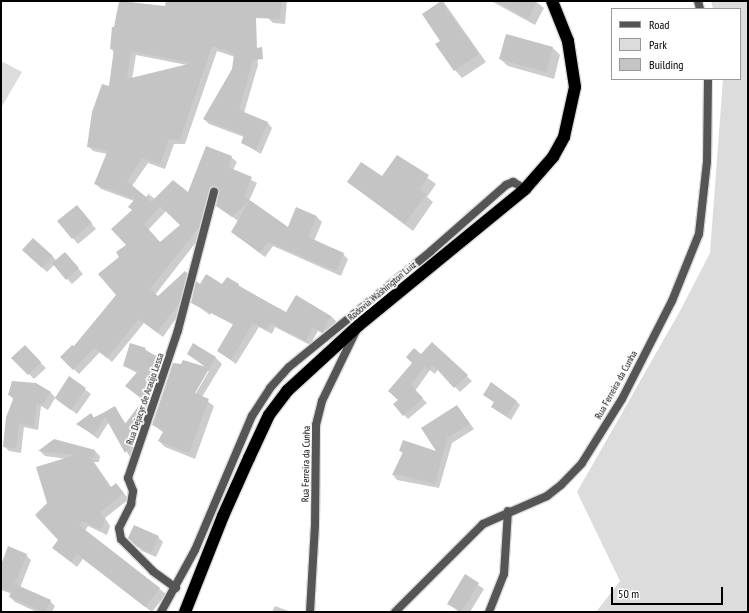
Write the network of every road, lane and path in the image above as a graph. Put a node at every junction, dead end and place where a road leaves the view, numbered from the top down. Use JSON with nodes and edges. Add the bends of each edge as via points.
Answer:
{"nodes":[{"id":1,"x":552,"y":1,"type":"edge"},
{"id":2,"x":708,"y":80,"type":"edge"},
{"id":3,"x":524,"y":189,"type":"junction"},
{"id":4,"x":214,"y":192,"type":"dead end"},
{"id":5,"x":485,"y":202,"type":"junction"},
{"id":6,"x":495,"y":213,"type":"junction"},
{"id":7,"x":435,"y":255,"type":"junction"},
{"id":8,"x":359,"y":325,"type":"junction"},
{"id":9,"x":508,"y":511,"type":"junction"},
{"id":10,"x":195,"y":550,"type":"junction"},
{"id":11,"x":208,"y":556,"type":"junction"},
{"id":12,"x":176,"y":588,"type":"junction"},
{"id":13,"x":161,"y":612,"type":"edge"},
{"id":14,"x":185,"y":612,"type":"edge"},
{"id":15,"x":310,"y":612,"type":"edge"},
{"id":16,"x":395,"y":612,"type":"edge"},
{"id":17,"x":489,"y":612,"type":"edge"}],
"edges":[{"from":1,"to":3,"type":"highway","name":"Rodovia Washington Luiz","via":[[568,41],[575,87],[564,137],[553,157]]},
{"from":2,"to":9,"type":"street","name":"Rua Ferreira da Cunha","via":[[707,162],[699,234],[672,300],[622,399],[582,463],[547,496]]},
{"from":3,"to":5,"type":"street","via":[[514,182],[506,185]]},
{"from":3,"to":6,"type":"highway","name":"Rodovia Washington Luiz"},
{"from":4,"to":12,"type":"street","name":"Rua Dejacyr de Araújo Lessa","via":[[178,330],[128,478],[133,490],[131,504],[119,528],[121,539]]},
{"from":5,"to":6,"type":"street"},
{"from":5,"to":7,"type":"street"},
{"from":6,"to":7,"type":"highway","name":"Rodovia Washington Luiz"},
{"from":7,"to":8,"type":"highway","name":"Rodovia Washington Luiz"},
{"from":7,"to":10,"type":"street","via":[[289,367],[270,388],[252,416]]},
{"from":8,"to":11,"type":"highway","name":"Rodovia Washington Luiz","via":[[301,376],[269,415],[222,516]]},
{"from":8,"to":15,"type":"street","name":"Rua Ferreira da Cunha","via":[[322,401],[316,425],[315,525]]},
{"from":9,"to":16,"type":"street","name":"Rua Ferreira da Cunha","via":[[482,524]]},
{"from":9,"to":17,"type":"street","via":[[504,574]]},
{"from":10,"to":11,"type":"street"},
{"from":10,"to":12,"type":"street"},
{"from":11,"to":14,"type":"highway","name":"Rodovia Washington Luiz"},
{"from":12,"to":13,"type":"street"}]}
